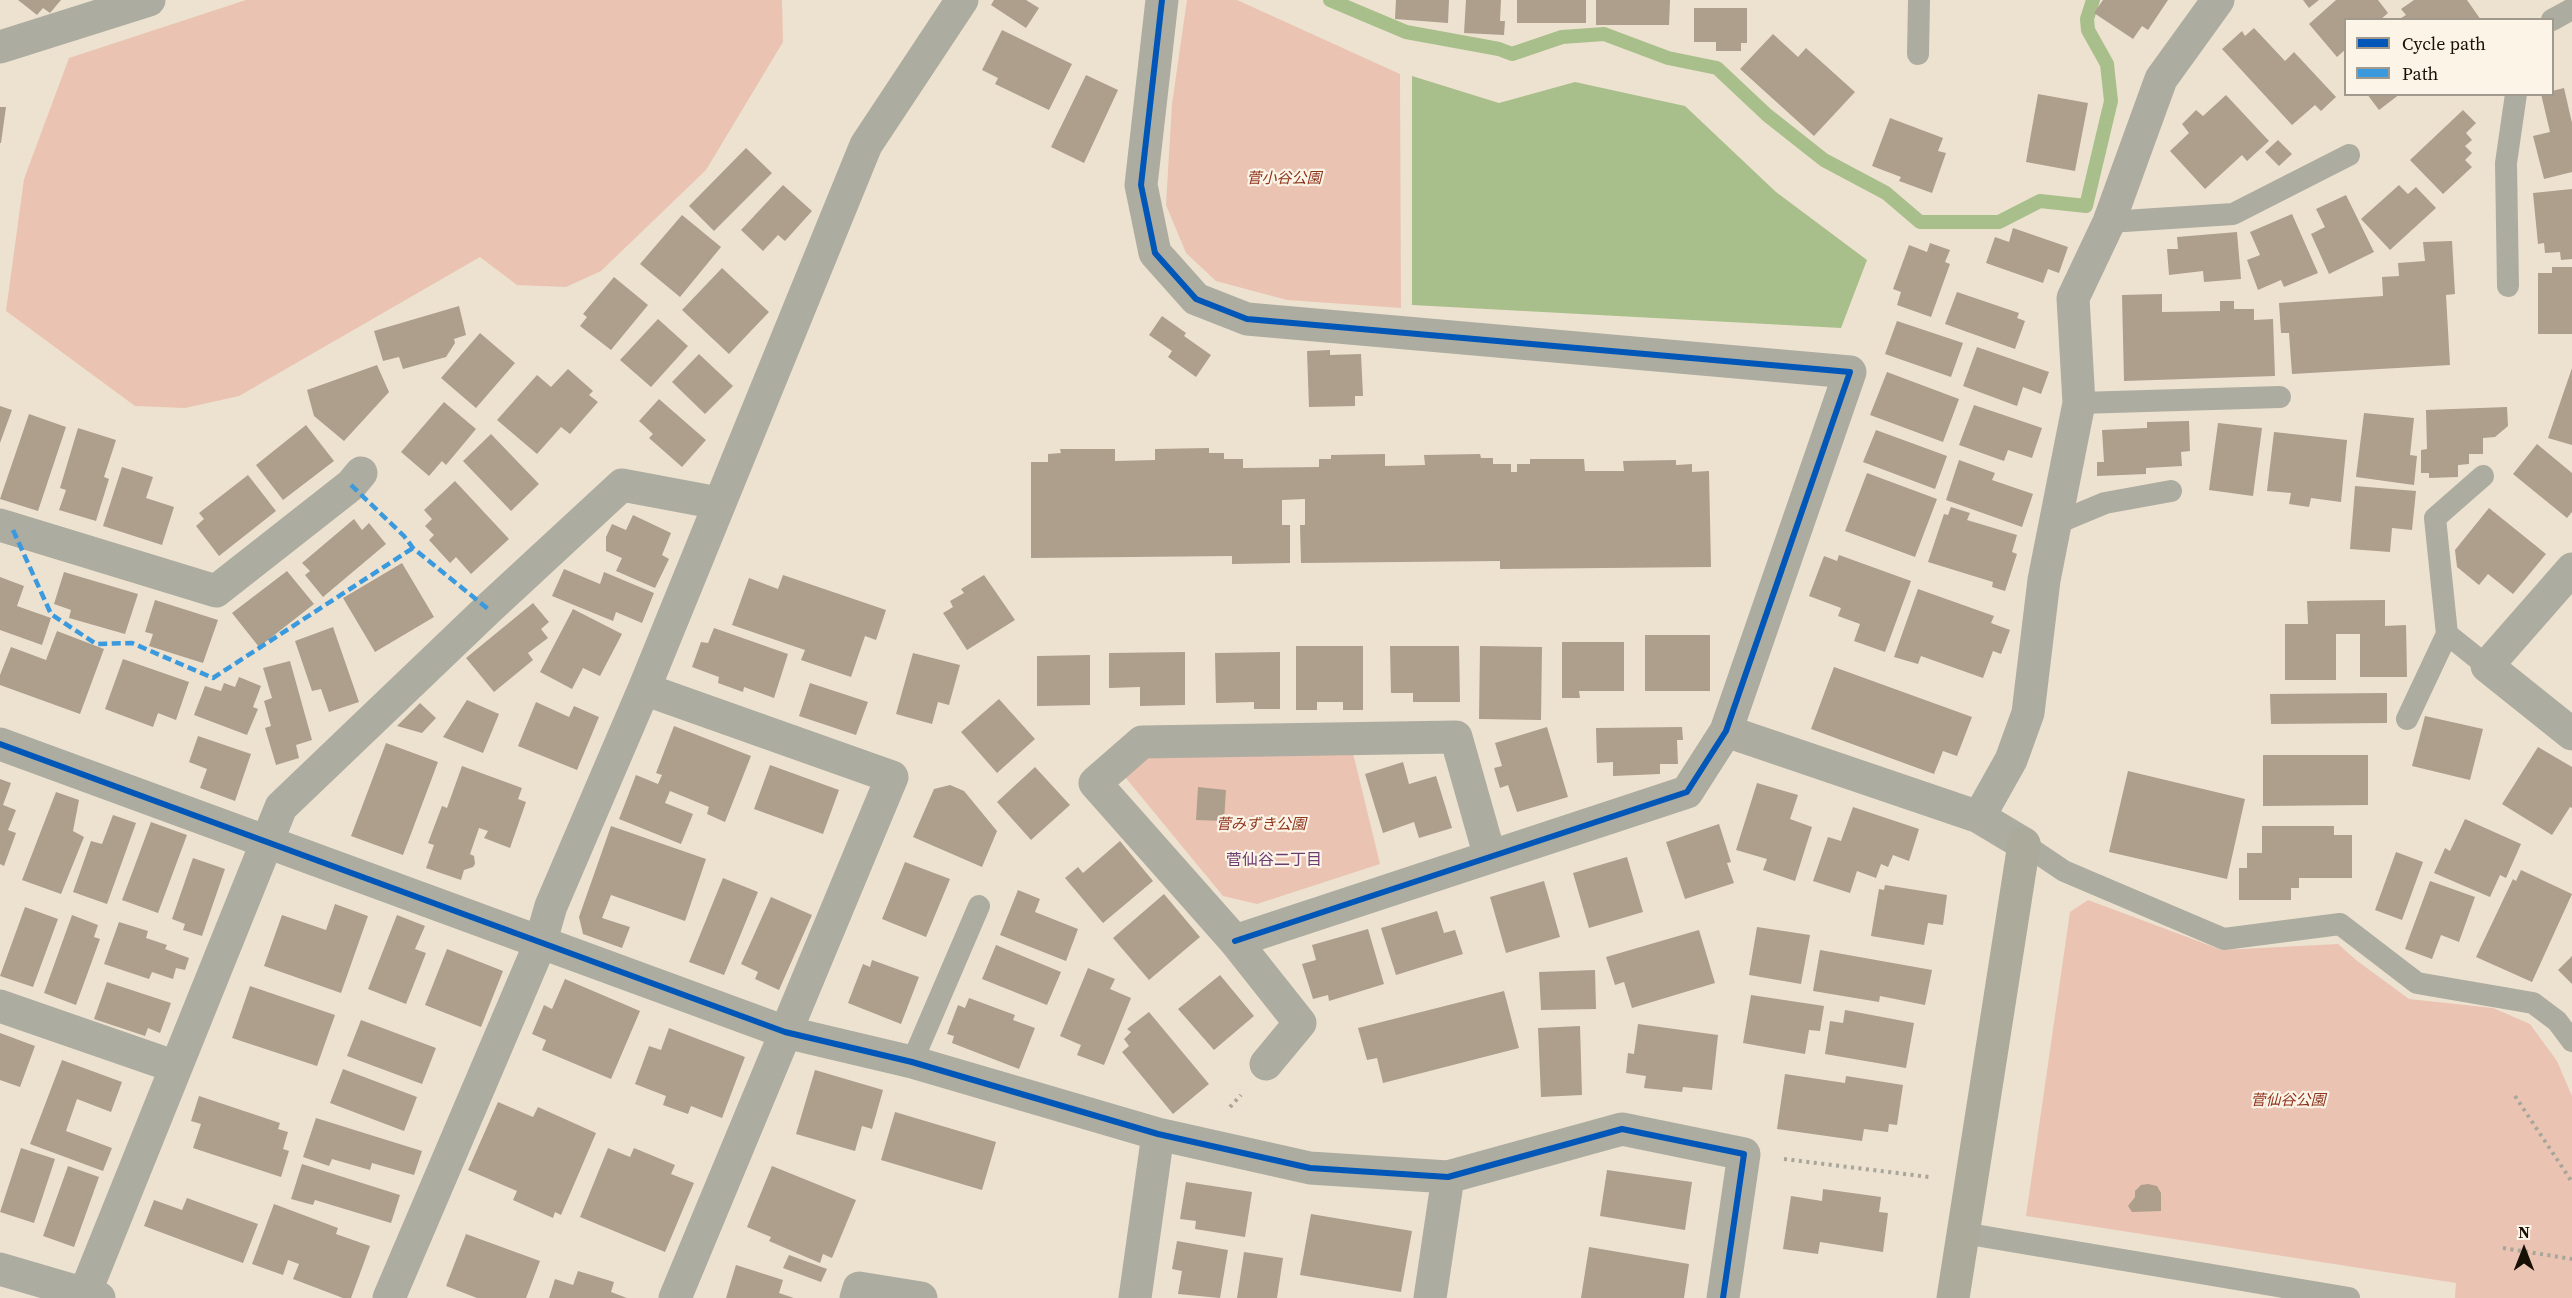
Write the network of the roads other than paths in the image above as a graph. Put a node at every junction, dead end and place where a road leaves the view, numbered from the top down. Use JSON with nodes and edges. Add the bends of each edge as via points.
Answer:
{"nodes":[{"id":1,"x":149,"y":0,"type":"edge"},
{"id":2,"x":962,"y":0,"type":"edge"},
{"id":3,"x":1162,"y":0,"type":"edge"},
{"id":4,"x":1919,"y":0,"type":"edge"},
{"id":5,"x":2218,"y":0,"type":"edge"},
{"id":6,"x":2572,"y":9,"type":"edge"},
{"id":7,"x":2554,"y":19,"type":"edge"},
{"id":8,"x":0,"y":47,"type":"edge"},
{"id":9,"x":1918,"y":54,"type":"dead end"},
{"id":10,"x":2516,"y":96,"type":"edge"},
{"id":11,"x":2349,"y":155,"type":"dead end"},
{"id":12,"x":2109,"y":222,"type":"junction"},
{"id":13,"x":2508,"y":286,"type":"dead end"},
{"id":14,"x":2280,"y":397,"type":"dead end"},
{"id":15,"x":2079,"y":403,"type":"junction"},
{"id":16,"x":361,"y":474,"type":"dead end"},
{"id":17,"x":2483,"y":476,"type":"dead end"},
{"id":18,"x":2171,"y":491,"type":"dead end"},
{"id":19,"x":718,"y":503,"type":"junction"},
{"id":20,"x":2057,"y":523,"type":"junction"},
{"id":21,"x":0,"y":525,"type":"edge"},
{"id":22,"x":2572,"y":569,"type":"edge"},
{"id":23,"x":2447,"y":634,"type":"junction"},
{"id":24,"x":2487,"y":666,"type":"junction"},
{"id":25,"x":644,"y":689,"type":"junction"},
{"id":26,"x":2407,"y":719,"type":"dead end"},
{"id":27,"x":1726,"y":731,"type":"junction"},
{"id":28,"x":2572,"y":734,"type":"edge"},
{"id":29,"x":0,"y":744,"type":"edge"},
{"id":30,"x":1979,"y":817,"type":"junction"},
{"id":31,"x":267,"y":840,"type":"junction"},
{"id":32,"x":2024,"y":844,"type":"junction"},
{"id":33,"x":1490,"y":857,"type":"junction"},
{"id":34,"x":979,"y":906,"type":"dead end"},
{"id":35,"x":1235,"y":941,"type":"junction"},
{"id":36,"x":540,"y":944,"type":"junction"},
{"id":37,"x":0,"y":1006,"type":"edge"},
{"id":38,"x":785,"y":1032,"type":"junction"},
{"id":39,"x":2572,"y":1041,"type":"edge"},
{"id":40,"x":912,"y":1062,"type":"junction"},
{"id":41,"x":1266,"y":1064,"type":"dead end"},
{"id":42,"x":176,"y":1067,"type":"junction"},
{"id":43,"x":1158,"y":1134,"type":"junction"},
{"id":44,"x":1448,"y":1177,"type":"junction"},
{"id":45,"x":1963,"y":1233,"type":"junction"},
{"id":46,"x":0,"y":1269,"type":"edge"},
{"id":47,"x":89,"y":1297,"type":"edge"},
{"id":48,"x":389,"y":1298,"type":"edge"},
{"id":49,"x":675,"y":1298,"type":"edge"},
{"id":50,"x":856,"y":1298,"type":"edge"},
{"id":51,"x":921,"y":1298,"type":"edge"},
{"id":52,"x":1135,"y":1298,"type":"edge"},
{"id":53,"x":1430,"y":1298,"type":"edge"},
{"id":54,"x":1723,"y":1298,"type":"edge"},
{"id":55,"x":1953,"y":1298,"type":"edge"},
{"id":56,"x":2349,"y":1298,"type":"edge"}],
"edges":[{"from":1,"to":8,"type":"street"},
{"from":2,"to":19,"type":"street","via":[[867,145]]},
{"from":3,"to":27,"type":"street","via":[[1141,185],[1155,253],[1196,299],[1247,319],[1850,372]]},
{"from":4,"to":9,"type":"lane"},
{"from":5,"to":12,"type":"street","via":[[2161,79]]},
{"from":6,"to":7,"type":"lane"},
{"from":10,"to":13,"type":"lane","via":[[2506,162]]},
{"from":11,"to":12,"type":"lane","via":[[2233,214]]},
{"from":12,"to":15,"type":"street","via":[[2073,298]]},
{"from":14,"to":15,"type":"lane"},
{"from":15,"to":20,"type":"street"},
{"from":16,"to":21,"type":"street","via":[[216,591]]},
{"from":17,"to":23,"type":"lane","via":[[2435,518]]},
{"from":18,"to":20,"type":"lane","via":[[2105,503]]},
{"from":19,"to":25,"type":"street"},
{"from":19,"to":31,"type":"street","via":[[622,485],[281,807]]},
{"from":20,"to":30,"type":"street","via":[[2044,580],[2028,713],[2011,760]]},
{"from":22,"to":24,"type":"street"},
{"from":23,"to":24,"type":"lane"},
{"from":23,"to":26,"type":"lane"},
{"from":24,"to":28,"type":"street"},
{"from":25,"to":36,"type":"street","via":[[551,906]]},
{"from":25,"to":38,"type":"street","via":[[892,777]]},
{"from":27,"to":30,"type":"street"},
{"from":27,"to":33,"type":"street","via":[[1687,792]]},
{"from":29,"to":31,"type":"street"},
{"from":30,"to":32,"type":"street"},
{"from":31,"to":36,"type":"street"},
{"from":31,"to":42,"type":"street"},
{"from":32,"to":39,"type":"lane","via":[[2064,871],[2224,939],[2340,924],[2417,983],[2533,1003],[2557,1021]]},
{"from":32,"to":45,"type":"street"},
{"from":33,"to":35,"type":"street"},
{"from":33,"to":35,"type":"street","via":[[1456,737],[1142,742],[1095,783]]},
{"from":34,"to":40,"type":"lane"},
{"from":35,"to":41,"type":"street","via":[[1300,1023]]},
{"from":36,"to":38,"type":"street"},
{"from":36,"to":48,"type":"street"},
{"from":37,"to":42,"type":"street"},
{"from":38,"to":40,"type":"street"},
{"from":38,"to":49,"type":"street"},
{"from":40,"to":43,"type":"street"},
{"from":42,"to":47,"type":"street"},
{"from":43,"to":44,"type":"street","via":[[1310,1168]]},
{"from":43,"to":52,"type":"street"},
{"from":44,"to":53,"type":"street"},
{"from":44,"to":54,"type":"street","via":[[1622,1129],[1744,1154]]},
{"from":45,"to":55,"type":"street"},
{"from":45,"to":56,"type":"lane"},
{"from":46,"to":47,"type":"street"},
{"from":50,"to":51,"type":"street","via":[[859,1288]]}]}
